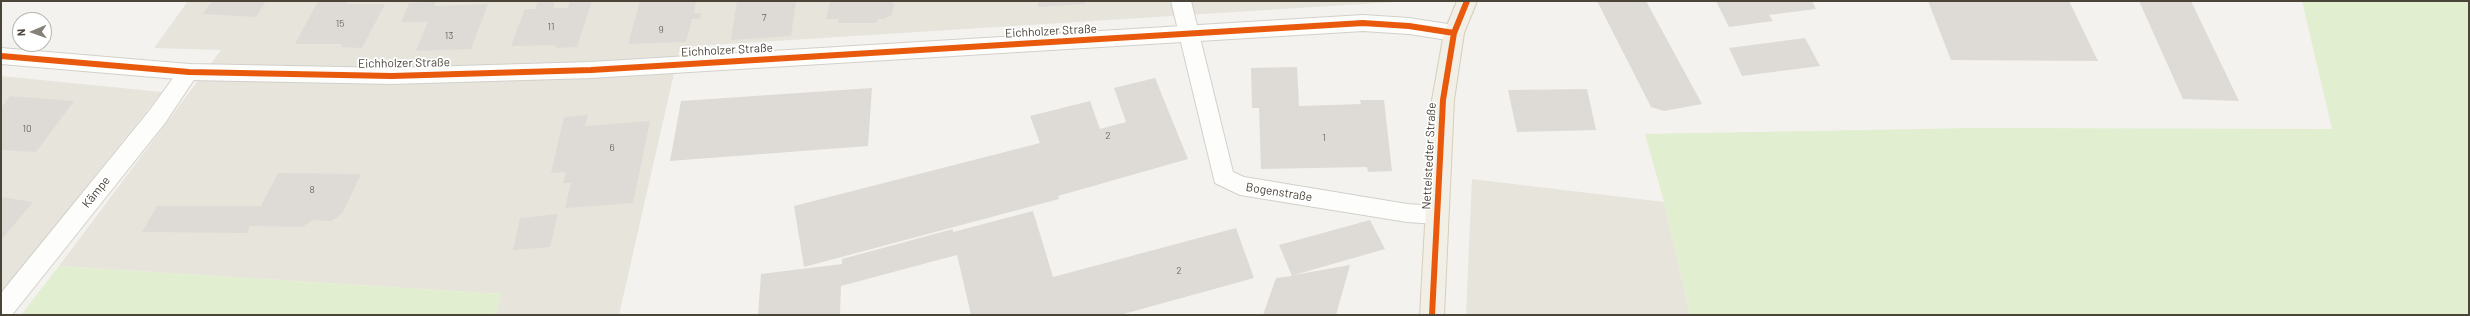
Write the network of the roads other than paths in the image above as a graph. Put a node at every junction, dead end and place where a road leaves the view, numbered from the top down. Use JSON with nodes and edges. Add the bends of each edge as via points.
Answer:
{"nodes":[{"id":1,"x":1181,"y":1,"type":"edge"},
{"id":2,"x":1467,"y":1,"type":"edge"},
{"id":3,"x":1189,"y":33,"type":"junction"},
{"id":4,"x":1454,"y":33,"type":"junction"},
{"id":5,"x":1,"y":56,"type":"edge"},
{"id":6,"x":189,"y":72,"type":"junction"},
{"id":7,"x":1436,"y":215,"type":"junction"},
{"id":8,"x":1,"y":310,"type":"edge"},
{"id":9,"x":1432,"y":315,"type":"edge"}],
"edges":[{"from":1,"to":3,"type":"street","name":"Bogenstraße"},
{"from":2,"to":4,"type":"main road","name":"Nettelstedter Straße"},
{"from":3,"to":4,"type":"street","name":"Eichholzer Straße","via":[[1363,23],[1409,26]]},
{"from":3,"to":6,"type":"street","name":"Eichholzer Straße","via":[[591,70],[392,76]]},
{"from":3,"to":7,"type":"street","name":"Bogenstraße","via":[[1223,177],[1240,186]]},
{"from":4,"to":7,"type":"main road","name":"Nettelstedter Straße","via":[[1443,100]]},
{"from":5,"to":6,"type":"street","name":"Eichholzer Straße"},
{"from":6,"to":8,"type":"street","name":"Kämpe","via":[[157,117]]},
{"from":7,"to":9,"type":"main road","name":"Nettelstedter Straße"}]}
